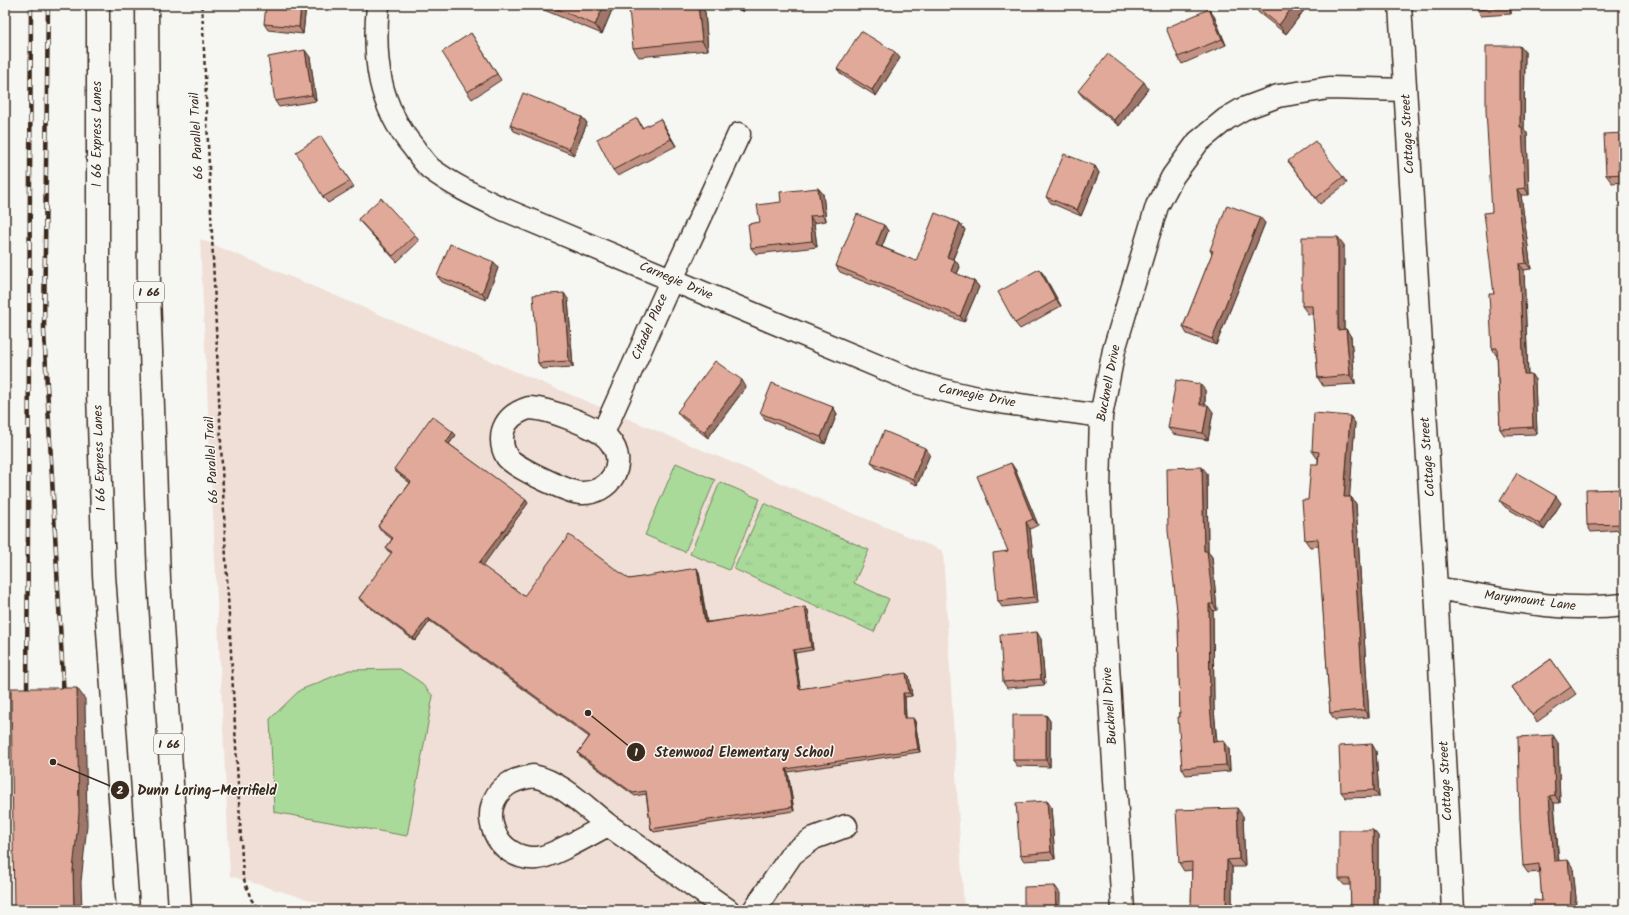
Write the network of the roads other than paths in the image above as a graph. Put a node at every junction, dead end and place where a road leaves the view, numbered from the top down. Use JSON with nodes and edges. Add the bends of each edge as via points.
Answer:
{"nodes":[{"id":1,"x":98,"y":5,"type":"edge"},
{"id":2,"x":147,"y":5,"type":"edge"},
{"id":3,"x":378,"y":5,"type":"edge"},
{"id":4,"x":1400,"y":5,"type":"edge"},
{"id":5,"x":1405,"y":90,"type":"junction"},
{"id":6,"x":739,"y":134,"type":"dead end"},
{"id":7,"x":672,"y":279,"type":"junction"},
{"id":8,"x":1101,"y":416,"type":"junction"},
{"id":9,"x":603,"y":433,"type":"junction"},
{"id":10,"x":1436,"y":588,"type":"junction"},
{"id":11,"x":1624,"y":605,"type":"edge"},
{"id":12,"x":608,"y":825,"type":"junction"},
{"id":13,"x":846,"y":826,"type":"dead end"},
{"id":14,"x":124,"y":868,"type":"junction"},
{"id":15,"x":122,"y":910,"type":"edge"},
{"id":16,"x":128,"y":910,"type":"edge"},
{"id":17,"x":180,"y":910,"type":"edge"},
{"id":18,"x":728,"y":910,"type":"edge"},
{"id":19,"x":754,"y":910,"type":"edge"},
{"id":20,"x":1123,"y":910,"type":"edge"},
{"id":21,"x":1453,"y":910,"type":"edge"}],
"edges":[{"from":1,"to":14,"type":"main road","name":"I 66 Express Lanes","via":[[98,401],[104,575]]},
{"from":2,"to":17,"type":"main road","number":"I 66","via":[[149,294],[158,571]]},
{"from":3,"to":7,"type":"main road","name":"Carnegie Drive","via":[[376,65],[385,99],[400,132],[430,168],[461,189],[503,209]]},
{"from":4,"to":5,"type":"main road","name":"Cottage Street"},
{"from":5,"to":8,"type":"main road","name":"Bucknell Drive","via":[[1329,88],[1278,96],[1243,109],[1198,142],[1173,176],[1158,206],[1114,350]]},
{"from":5,"to":10,"type":"main road","name":"Cottage Street"},
{"from":6,"to":7,"type":"main road","name":"Citadel Place"},
{"from":7,"to":8,"type":"main road","name":"Carnegie Drive","via":[[886,371],[927,386],[983,399]]},
{"from":7,"to":9,"type":"main road","name":"Citadel Place"},
{"from":8,"to":20,"type":"main road","name":"Bucknell Drive","via":[[1099,489]]},
{"from":9,"to":9,"type":"main road","via":[[552,412],[529,408],[510,417],[504,426],[503,448],[507,457],[516,466],[576,492],[587,493],[606,486],[613,479],[617,469],[616,449]]},
{"from":10,"to":11,"type":"main road","name":"Marymount Lane","via":[[1550,606],[1600,608]]},
{"from":10,"to":21,"type":"main road","name":"Cottage Street"},
{"from":12,"to":12,"type":"main road","via":[[547,779],[533,776],[507,785],[497,796],[492,809],[495,836],[513,854],[525,858],[538,858],[550,854]]},
{"from":12,"to":18,"type":"main road"},
{"from":13,"to":19,"type":"main road","via":[[814,838],[792,854]]},
{"from":14,"to":15,"type":"main road"},
{"from":14,"to":16,"type":"main road","name":"I 66 Express Lanes"}]}
